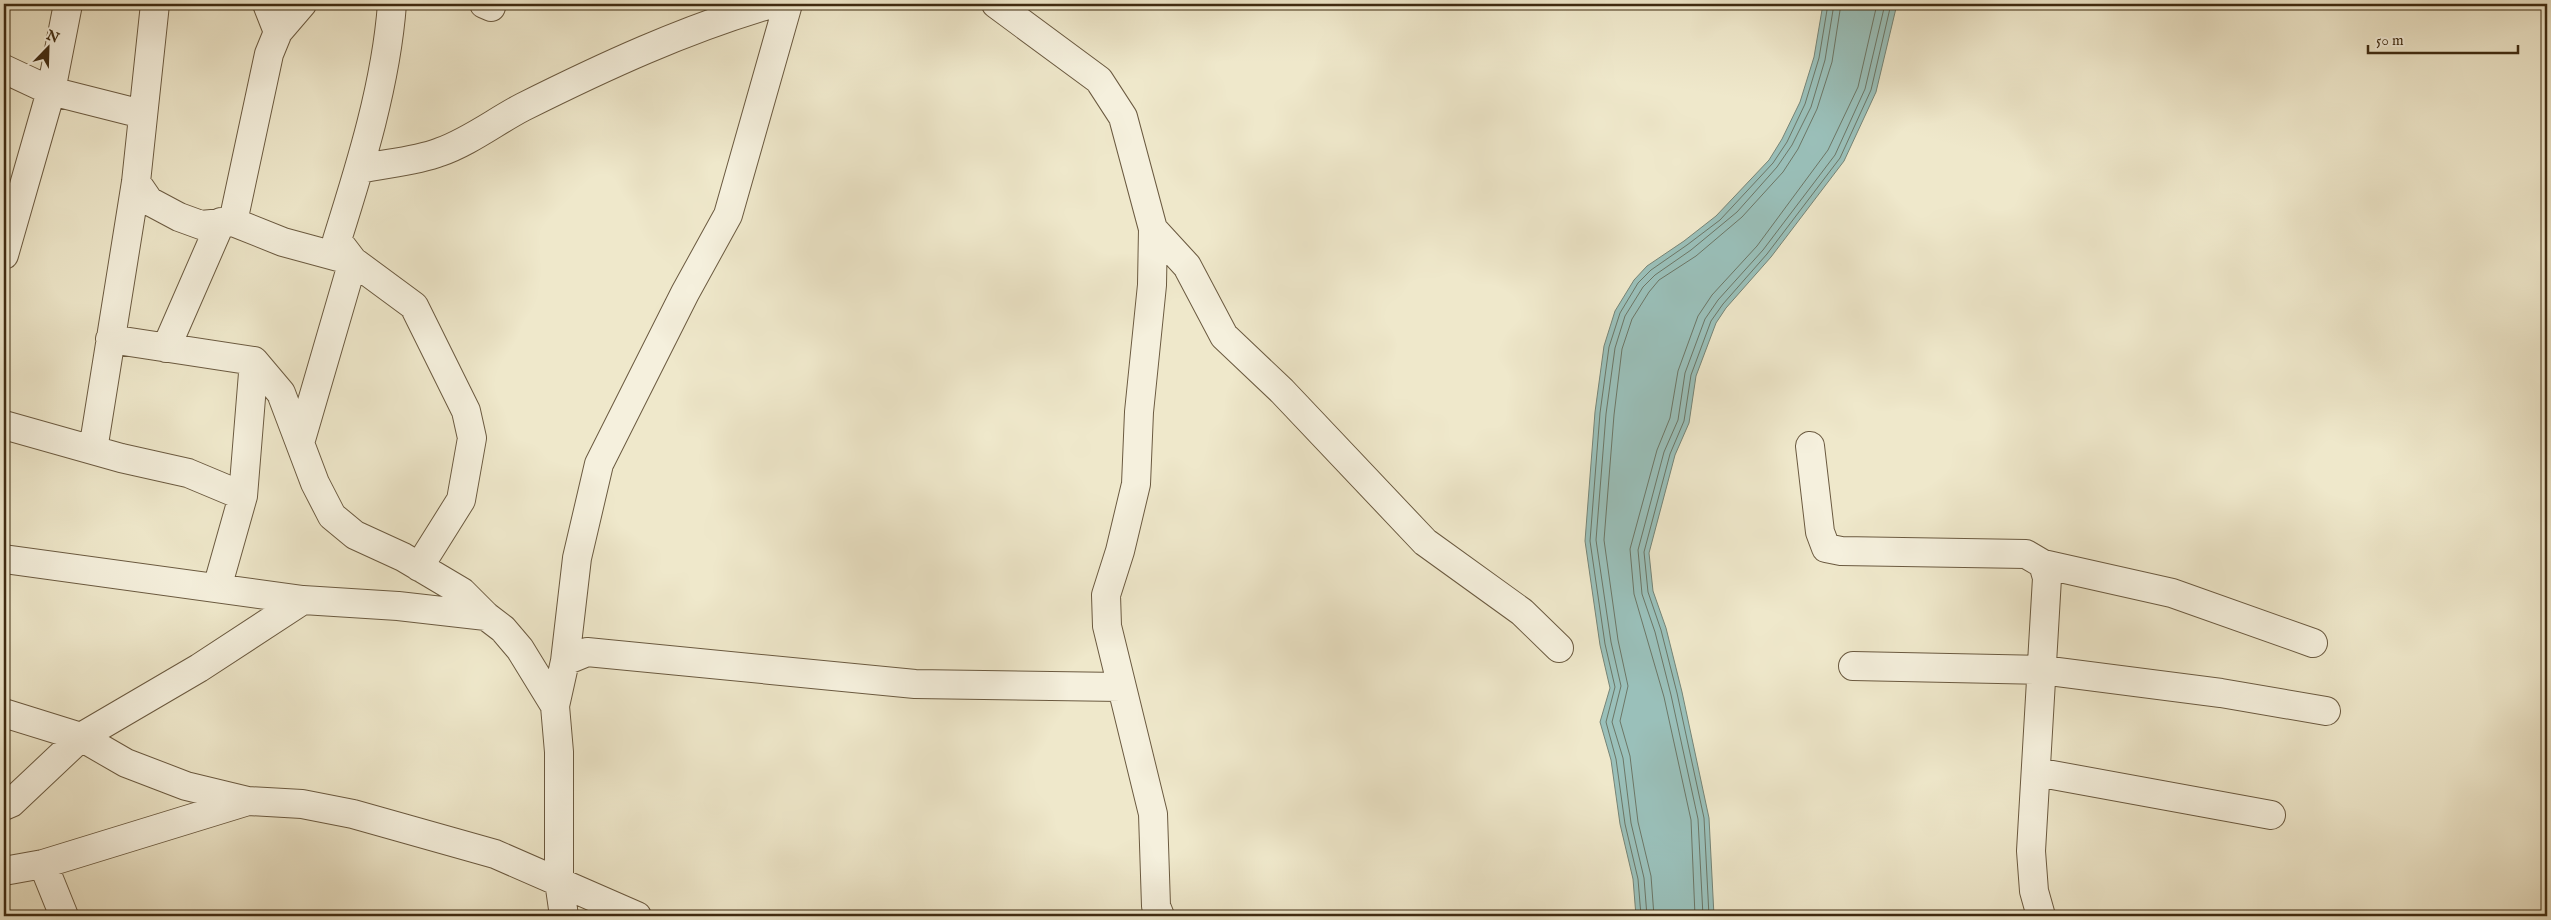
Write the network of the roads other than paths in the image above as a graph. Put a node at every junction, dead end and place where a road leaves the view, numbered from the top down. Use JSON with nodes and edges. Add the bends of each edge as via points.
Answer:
{"nodes":[{"id":1,"x":68,"y":4,"type":"edge"},
{"id":2,"x":267,"y":4,"type":"edge"},
{"id":3,"x":302,"y":4,"type":"edge"},
{"id":4,"x":392,"y":4,"type":"edge"},
{"id":5,"x":771,"y":4,"type":"edge"},
{"id":6,"x":788,"y":4,"type":"edge"},
{"id":7,"x":996,"y":4,"type":"edge"},
{"id":8,"x":149,"y":6,"type":"edge"},
{"id":9,"x":278,"y":32,"type":"junction"},
{"id":10,"x":4,"y":69,"type":"edge"},
{"id":11,"x":51,"y":91,"type":"junction"},
{"id":12,"x":142,"y":114,"type":"junction"},
{"id":13,"x":359,"y":169,"type":"junction"},
{"id":14,"x":136,"y":182,"type":"junction"},
{"id":15,"x":227,"y":222,"type":"junction"},
{"id":16,"x":1153,"y":229,"type":"junction"},
{"id":17,"x":4,"y":254,"type":"edge"},
{"id":18,"x":353,"y":261,"type":"junction"},
{"id":19,"x":110,"y":339,"type":"junction"},
{"id":20,"x":166,"y":348,"type":"junction"},
{"id":21,"x":254,"y":361,"type":"junction"},
{"id":22,"x":4,"y":425,"type":"edge"},
{"id":23,"x":300,"y":443,"type":"junction"},
{"id":24,"x":1810,"y":446,"type":"dead end"},
{"id":25,"x":93,"y":450,"type":"junction"},
{"id":26,"x":243,"y":496,"type":"junction"},
{"id":27,"x":4,"y":559,"type":"edge"},
{"id":28,"x":2043,"y":564,"type":"junction"},
{"id":29,"x":419,"y":567,"type":"junction"},
{"id":30,"x":217,"y":588,"type":"junction"},
{"id":31,"x":303,"y":600,"type":"junction"},
{"id":32,"x":486,"y":616,"type":"junction"},
{"id":33,"x":2313,"y":643,"type":"dead end"},
{"id":34,"x":1559,"y":648,"type":"dead end"},
{"id":35,"x":565,"y":661,"type":"junction"},
{"id":36,"x":1853,"y":666,"type":"dead end"},
{"id":37,"x":2042,"y":670,"type":"junction"},
{"id":38,"x":1121,"y":686,"type":"junction"},
{"id":39,"x":555,"y":706,"type":"junction"},
{"id":40,"x":2326,"y":711,"type":"dead end"},
{"id":41,"x":4,"y":713,"type":"edge"},
{"id":42,"x":81,"y":737,"type":"junction"},
{"id":43,"x":2036,"y":772,"type":"junction"},
{"id":44,"x":248,"y":801,"type":"junction"},
{"id":45,"x":4,"y":806,"type":"edge"},
{"id":46,"x":2271,"y":815,"type":"dead end"},
{"id":47,"x":43,"y":864,"type":"junction"},
{"id":48,"x":4,"y":871,"type":"edge"},
{"id":49,"x":559,"y":881,"type":"junction"},
{"id":50,"x":64,"y":916,"type":"edge"},
{"id":51,"x":564,"y":916,"type":"edge"},
{"id":52,"x":637,"y":916,"type":"edge"},
{"id":53,"x":1160,"y":916,"type":"edge"},
{"id":54,"x":2041,"y":916,"type":"edge"}],
"edges":[{"from":1,"to":11,"type":"street"},
{"from":2,"to":9,"type":"street"},
{"from":3,"to":9,"type":"street"},
{"from":4,"to":13,"type":"street","via":[[390,34]]},
{"from":5,"to":13,"type":"street","via":[[725,17],[600,69],[442,152],[416,160]]},
{"from":6,"to":35,"type":"street","via":[[728,215],[599,464],[577,558]]},
{"from":7,"to":16,"type":"street","via":[[1099,80],[1122,117]]},
{"from":8,"to":12,"type":"street"},
{"from":9,"to":15,"type":"street","via":[[269,54]]},
{"from":10,"to":11,"type":"street"},
{"from":11,"to":12,"type":"street"},
{"from":11,"to":17,"type":"street"},
{"from":12,"to":14,"type":"street"},
{"from":13,"to":18,"type":"street","via":[[337,240]]},
{"from":14,"to":15,"type":"street","via":[[149,201],[179,217],[201,225]]},
{"from":14,"to":19,"type":"street"},
{"from":15,"to":18,"type":"street","via":[[283,242]]},
{"from":15,"to":20,"type":"street"},
{"from":16,"to":34,"type":"street","via":[[1187,266],[1224,336],[1282,391],[1425,542],[1522,612]]},
{"from":16,"to":38,"type":"street","via":[[1152,285],[1139,412],[1136,484],[1106,595],[1107,626]]},
{"from":18,"to":23,"type":"street"},
{"from":18,"to":29,"type":"street","via":[[414,306],[466,411],[472,438],[461,500]]},
{"from":19,"to":20,"type":"street"},
{"from":19,"to":25,"type":"street"},
{"from":20,"to":21,"type":"street"},
{"from":21,"to":23,"type":"street","via":[[280,393]]},
{"from":21,"to":26,"type":"street"},
{"from":22,"to":25,"type":"street"},
{"from":23,"to":29,"type":"street","via":[[332,516],[355,535]]},
{"from":24,"to":28,"type":"street","via":[[1820,532],[1826,548],[1841,551],[2026,554]]},
{"from":25,"to":26,"type":"street","via":[[188,474]]},
{"from":26,"to":30,"type":"street"},
{"from":27,"to":30,"type":"street"},
{"from":28,"to":33,"type":"street","via":[[2172,593]]},
{"from":28,"to":37,"type":"street","via":[[2047,578]]},
{"from":29,"to":32,"type":"street","via":[[462,592]]},
{"from":30,"to":31,"type":"street"},
{"from":31,"to":32,"type":"street"},
{"from":31,"to":42,"type":"street","via":[[199,668]]},
{"from":32,"to":39,"type":"street","via":[[503,629],[520,649]]},
{"from":35,"to":38,"type":"street","via":[[587,652],[915,684]]},
{"from":35,"to":39,"type":"street"},
{"from":36,"to":37,"type":"street"},
{"from":37,"to":40,"type":"street","via":[[2221,693]]},
{"from":37,"to":43,"type":"street"},
{"from":38,"to":53,"type":"street","via":[[1153,814],[1156,906]]},
{"from":39,"to":49,"type":"street","via":[[559,752]]},
{"from":41,"to":42,"type":"street"},
{"from":42,"to":44,"type":"street","via":[[126,763],[186,786]]},
{"from":42,"to":45,"type":"street"},
{"from":43,"to":46,"type":"street"},
{"from":43,"to":54,"type":"street","via":[[2031,851],[2034,891]]},
{"from":44,"to":47,"type":"street"},
{"from":44,"to":49,"type":"street","via":[[302,804],[353,814],[495,854]]},
{"from":47,"to":48,"type":"street"},
{"from":47,"to":50,"type":"street"},
{"from":49,"to":51,"type":"street"},
{"from":49,"to":52,"type":"street"}]}
